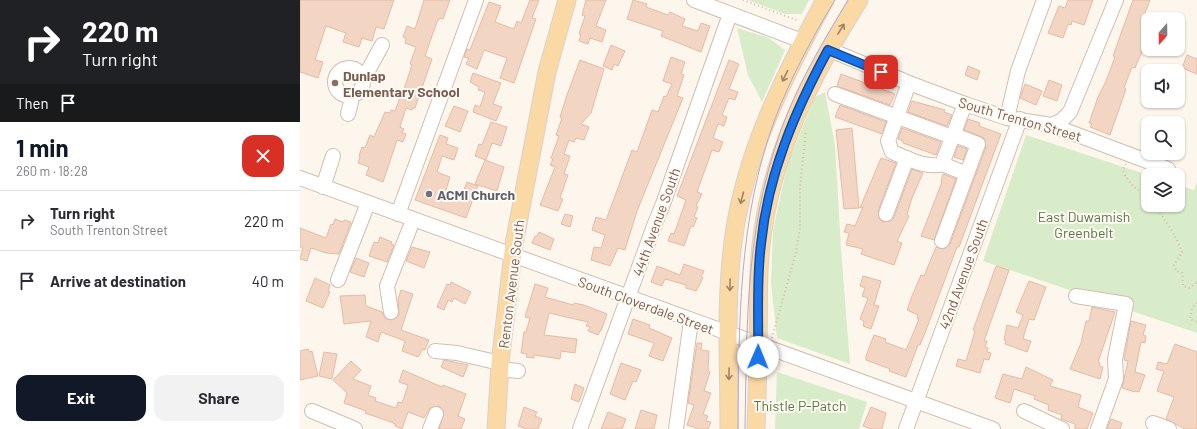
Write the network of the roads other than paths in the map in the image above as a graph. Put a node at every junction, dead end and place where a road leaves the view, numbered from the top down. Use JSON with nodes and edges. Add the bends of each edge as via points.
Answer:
{"nodes":[{"id":1,"x":476,"y":0,"type":"edge"},
{"id":2,"x":567,"y":0,"type":"edge"},
{"id":3,"x":694,"y":0,"type":"edge"},
{"id":4,"x":825,"y":0,"type":"edge"},
{"id":5,"x":859,"y":0,"type":"edge"},
{"id":6,"x":1044,"y":0,"type":"edge"},
{"id":7,"x":1116,"y":0,"type":"edge"},
{"id":8,"x":730,"y":14,"type":"junction"},
{"id":9,"x":802,"y":41,"type":"junction"},
{"id":10,"x":382,"y":45,"type":"dead end"},
{"id":11,"x":828,"y":50,"type":"junction"},
{"id":12,"x":363,"y":80,"type":"junction"},
{"id":13,"x":909,"y":83,"type":"junction"},
{"id":14,"x":835,"y":94,"type":"dead end"},
{"id":15,"x":351,"y":96,"type":"junction"},
{"id":16,"x":965,"y":104,"type":"junction"},
{"id":17,"x":348,"y":114,"type":"dead end"},
{"id":18,"x":897,"y":116,"type":"junction"},
{"id":19,"x":1013,"y":118,"type":"junction"},
{"id":20,"x":1052,"y":125,"type":"junction"},
{"id":21,"x":334,"y":156,"type":"dead end"},
{"id":22,"x":907,"y":158,"type":"junction"},
{"id":23,"x":942,"y":164,"type":"junction"},
{"id":24,"x":1165,"y":168,"type":"edge"},
{"id":25,"x":967,"y":174,"type":"junction"},
{"id":26,"x":300,"y":178,"type":"edge"},
{"id":27,"x":323,"y":187,"type":"junction"},
{"id":28,"x":368,"y":204,"type":"junction"},
{"id":29,"x":398,"y":214,"type":"junction"},
{"id":30,"x":886,"y":214,"type":"dead end"},
{"id":31,"x":413,"y":220,"type":"junction"},
{"id":32,"x":942,"y":241,"type":"dead end"},
{"id":33,"x":512,"y":256,"type":"junction"},
{"id":34,"x":338,"y":280,"type":"dead end"},
{"id":35,"x":1076,"y":296,"type":"dead end"},
{"id":36,"x":628,"y":298,"type":"junction"},
{"id":37,"x":391,"y":312,"type":"dead end"},
{"id":38,"x":691,"y":321,"type":"junction"},
{"id":39,"x":729,"y":335,"type":"junction"},
{"id":40,"x":758,"y":345,"type":"junction"},
{"id":41,"x":435,"y":351,"type":"dead end"},
{"id":42,"x":500,"y":366,"type":"junction"},
{"id":43,"x":518,"y":371,"type":"dead end"},
{"id":44,"x":916,"y":401,"type":"junction"},
{"id":45,"x":312,"y":411,"type":"dead end"},
{"id":46,"x":1024,"y":411,"type":"dead end"},
{"id":47,"x":436,"y":414,"type":"dead end"},
{"id":48,"x":1153,"y":423,"type":"dead end"},
{"id":49,"x":355,"y":429,"type":"edge"},
{"id":50,"x":430,"y":429,"type":"edge"},
{"id":51,"x":496,"y":429,"type":"edge"},
{"id":52,"x":580,"y":429,"type":"edge"},
{"id":53,"x":676,"y":429,"type":"edge"},
{"id":54,"x":729,"y":429,"type":"edge"},
{"id":55,"x":756,"y":429,"type":"edge"},
{"id":56,"x":906,"y":429,"type":"edge"},
{"id":57,"x":993,"y":429,"type":"edge"},
{"id":58,"x":1062,"y":429,"type":"edge"},
{"id":59,"x":1098,"y":429,"type":"edge"},
{"id":60,"x":1169,"y":429,"type":"edge"}],
"edges":[{"from":1,"to":29,"type":"street"},
{"from":2,"to":33,"type":"main road","name":"Renton Avenue South","via":[[547,72]]},
{"from":3,"to":8,"type":"street"},
{"from":4,"to":9,"type":"main road"},
{"from":11,"to":5,"type":"main road","one_way":true},
{"from":6,"to":19,"type":"street","name":"42nd Avenue South","via":[[1018,72]]},
{"from":7,"to":20,"type":"street","via":[[1070,112],[1061,121]]},
{"from":8,"to":9,"type":"street"},
{"from":8,"to":36,"type":"street","name":"44th Avenue South"},
{"from":9,"to":39,"type":"main road","one_way":true,"via":[[775,96],[745,185],[733,240]]},
{"from":10,"to":12,"type":"street"},
{"from":11,"to":13,"type":"street","name":"South Trenton Street"},
{"from":11,"to":40,"type":"main road","via":[[785,139],[771,188],[760,245]]},
{"from":12,"to":15,"type":"street","via":[[360,90]]},
{"from":12,"to":15,"type":"street","via":[[361,74],[352,68],[337,73],[337,89],[340,93]]},
{"from":13,"to":16,"type":"street","name":"South Trenton Street"},
{"from":13,"to":18,"type":"street"},
{"from":14,"to":18,"type":"street"},
{"from":15,"to":17,"type":"street"},
{"from":16,"to":19,"type":"street","name":"South Trenton Street"},
{"from":16,"to":23,"type":"street"},
{"from":18,"to":22,"type":"street","via":[[888,141],[892,152]]},
{"from":18,"to":25,"type":"street","via":[[978,144]]},
{"from":19,"to":20,"type":"street","name":"South Trenton Street"},
{"from":19,"to":44,"type":"street","name":"42nd Avenue South"},
{"from":20,"to":24,"type":"street","name":"South Trenton Street"},
{"from":21,"to":27,"type":"street"},
{"from":22,"to":23,"type":"street","via":[[933,167]]},
{"from":22,"to":30,"type":"street"},
{"from":23,"to":25,"type":"street"},
{"from":25,"to":32,"type":"street"},
{"from":26,"to":27,"type":"street","name":"South Cloverdale Street"},
{"from":27,"to":28,"type":"street","name":"South Cloverdale Street"},
{"from":28,"to":29,"type":"street","name":"South Cloverdale Street"},
{"from":28,"to":34,"type":"street"},
{"from":29,"to":31,"type":"street","name":"South Cloverdale Street"},
{"from":31,"to":33,"type":"street","name":"South Cloverdale Street"},
{"from":31,"to":37,"type":"street","via":[[388,286]]},
{"from":33,"to":36,"type":"street","name":"South Cloverdale Street"},
{"from":33,"to":42,"type":"main road","name":"Renton Avenue South"},
{"from":35,"to":59,"type":"street","via":[[1126,304],[1115,359],[1116,379]]},
{"from":36,"to":38,"type":"street","name":"South Cloverdale Street"},
{"from":36,"to":52,"type":"street","name":"44th Avenue South"},
{"from":38,"to":39,"type":"street","name":"South Cloverdale Street"},
{"from":38,"to":53,"type":"street"},
{"from":39,"to":40,"type":"street","name":"South Cloverdale Street"},
{"from":39,"to":54,"type":"main road","one_way":true},
{"from":40,"to":44,"type":"street","name":"South Cloverdale Street"},
{"from":40,"to":55,"type":"main road"},
{"from":41,"to":42,"type":"street","via":[[457,353]]},
{"from":42,"to":43,"type":"street"},
{"from":42,"to":51,"type":"main road","name":"Renton Avenue South"},
{"from":44,"to":56,"type":"street","name":"42nd Avenue South"},
{"from":44,"to":57,"type":"street","name":"South Cloverdale Street"},
{"from":45,"to":49,"type":"street"},
{"from":46,"to":58,"type":"street"},
{"from":47,"to":50,"type":"street"},
{"from":48,"to":60,"type":"street"}]}
